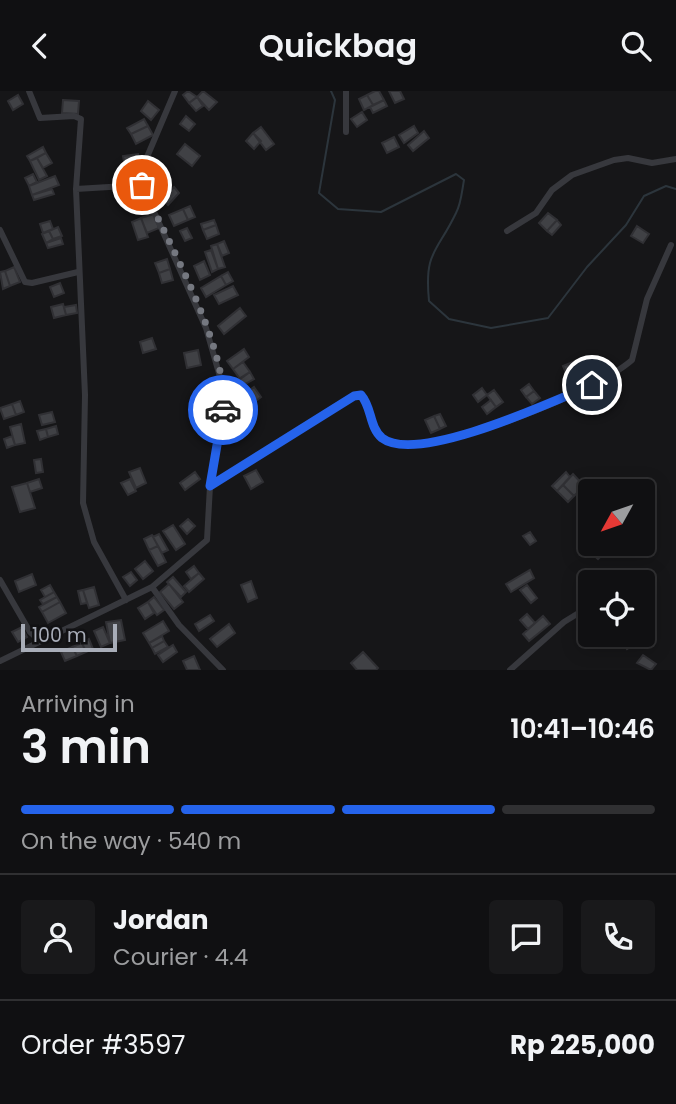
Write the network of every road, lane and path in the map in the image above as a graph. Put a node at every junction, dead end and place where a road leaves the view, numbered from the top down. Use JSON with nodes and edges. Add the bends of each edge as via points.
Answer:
{"nodes":[{"id":1,"x":29,"y":91,"type":"edge"},
{"id":2,"x":175,"y":91,"type":"edge"},
{"id":3,"x":346,"y":91,"type":"edge"},
{"id":4,"x":346,"y":132,"type":"dead end"},
{"id":5,"x":676,"y":159,"type":"edge"},
{"id":6,"x":142,"y":185,"type":"junction"},
{"id":7,"x":76,"y":189,"type":"junction"},
{"id":8,"x":0,"y":230,"type":"edge"},
{"id":9,"x":507,"y":231,"type":"dead end"},
{"id":10,"x":671,"y":245,"type":"dead end"},
{"id":11,"x":78,"y":272,"type":"junction"},
{"id":12,"x":210,"y":486,"type":"junction"},
{"id":13,"x":0,"y":580,"type":"edge"},
{"id":14,"x":152,"y":587,"type":"junction"},
{"id":15,"x":126,"y":600,"type":"junction"},
{"id":16,"x":578,"y":613,"type":"edge"},
{"id":17,"x":40,"y":641,"type":"junction"},
{"id":18,"x":0,"y":661,"type":"edge"},
{"id":19,"x":223,"y":670,"type":"edge"},
{"id":20,"x":510,"y":670,"type":"edge"}],
"edges":[{"from":1,"to":7,"type":"street","via":[[40,118],[74,115],[81,119]]},
{"from":2,"to":6,"type":"street","via":[[147,157]]},
{"from":3,"to":4,"type":"street"},
{"from":5,"to":9,"type":"street","via":[[652,163],[614,160],[572,175],[552,190],[536,213]]},
{"from":6,"to":7,"type":"street"},
{"from":6,"to":12,"type":"street","via":[[216,355],[224,391]]},
{"from":7,"to":11,"type":"street"},
{"from":8,"to":11,"type":"street","via":[[24,282]]},
{"from":10,"to":12,"type":"street","via":[[647,299],[632,359],[592,385],[482,431],[419,443],[392,443],[382,438],[366,401],[361,395],[354,396]]},
{"from":11,"to":15,"type":"street","via":[[85,395],[83,503],[94,542]]},
{"from":12,"to":14,"type":"street","via":[[207,540]]},
{"from":13,"to":17,"type":"street"},
{"from":14,"to":15,"type":"street"},
{"from":14,"to":19,"type":"street","via":[[179,625]]},
{"from":15,"to":17,"type":"street"},
{"from":16,"to":20,"type":"street"},
{"from":17,"to":18,"type":"street"}]}
